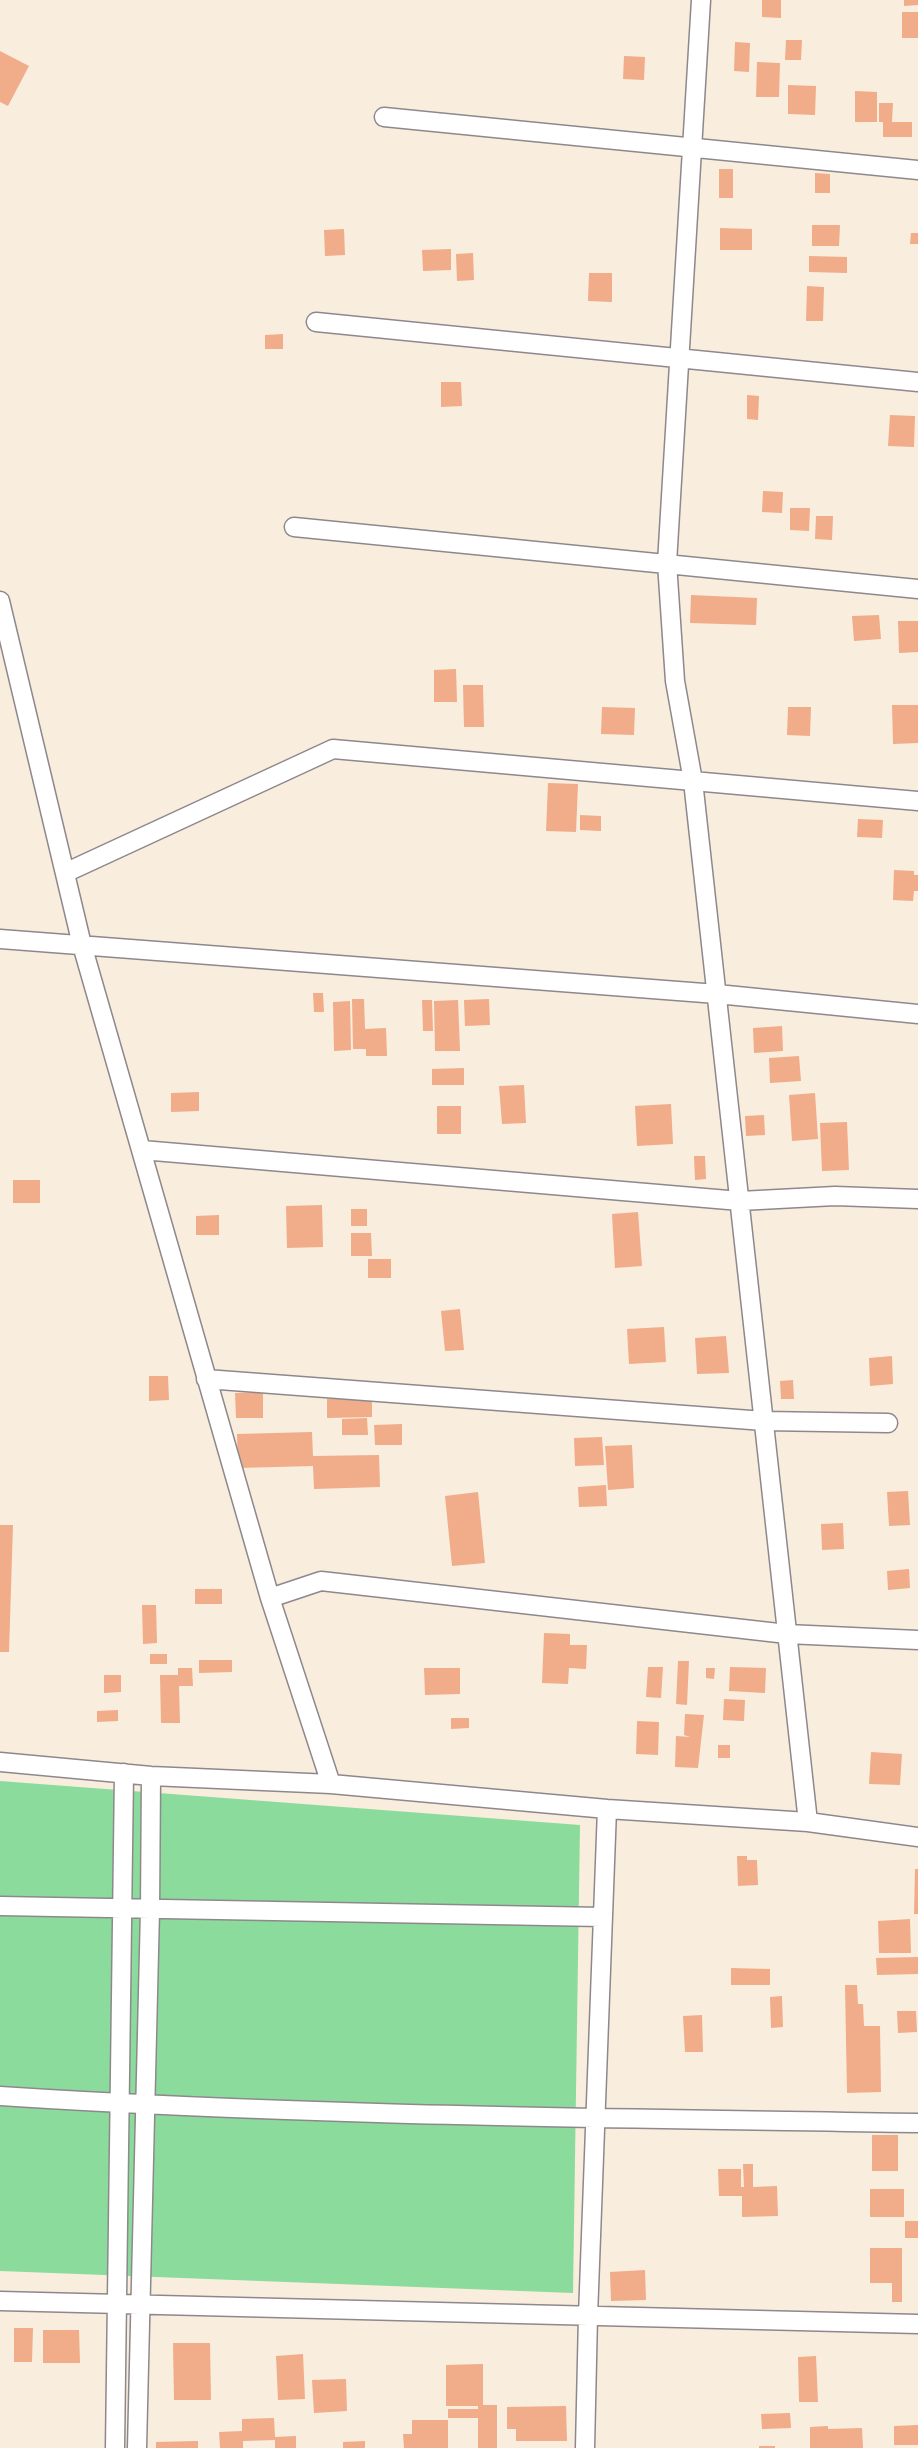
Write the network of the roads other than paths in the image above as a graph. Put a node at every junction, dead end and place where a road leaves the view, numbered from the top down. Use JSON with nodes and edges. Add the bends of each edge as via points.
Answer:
{"nodes":[{"id":1,"x":701,"y":0,"type":"edge"},
{"id":2,"x":384,"y":117,"type":"dead end"},
{"id":3,"x":692,"y":149,"type":"junction"},
{"id":4,"x":918,"y":170,"type":"edge"},
{"id":5,"x":316,"y":322,"type":"dead end"},
{"id":6,"x":680,"y":358,"type":"junction"},
{"id":7,"x":918,"y":382,"type":"edge"},
{"id":8,"x":294,"y":526,"type":"dead end"},
{"id":9,"x":667,"y":563,"type":"junction"},
{"id":10,"x":918,"y":589,"type":"edge"},
{"id":11,"x":0,"y":601,"type":"edge"},
{"id":12,"x":693,"y":781,"type":"junction"},
{"id":13,"x":918,"y":801,"type":"edge"},
{"id":14,"x":66,"y":872,"type":"junction"},
{"id":15,"x":0,"y":939,"type":"edge"},
{"id":16,"x":82,"y":945,"type":"junction"},
{"id":17,"x":717,"y":994,"type":"junction"},
{"id":18,"x":918,"y":1014,"type":"edge"},
{"id":19,"x":142,"y":1150,"type":"junction"},
{"id":20,"x":918,"y":1199,"type":"edge"},
{"id":21,"x":740,"y":1201,"type":"junction"},
{"id":22,"x":207,"y":1379,"type":"junction"},
{"id":23,"x":764,"y":1420,"type":"junction"},
{"id":24,"x":888,"y":1423,"type":"dead end"},
{"id":25,"x":270,"y":1598,"type":"junction"},
{"id":26,"x":787,"y":1634,"type":"junction"},
{"id":27,"x":918,"y":1640,"type":"edge"},
{"id":28,"x":0,"y":1762,"type":"edge"},
{"id":29,"x":124,"y":1773,"type":"junction"},
{"id":30,"x":151,"y":1776,"type":"junction"},
{"id":31,"x":331,"y":1784,"type":"junction"},
{"id":32,"x":607,"y":1809,"type":"junction"},
{"id":33,"x":808,"y":1822,"type":"junction"},
{"id":34,"x":918,"y":1837,"type":"edge"},
{"id":35,"x":0,"y":1906,"type":"edge"},
{"id":36,"x":122,"y":1909,"type":"junction"},
{"id":37,"x":150,"y":1910,"type":"junction"},
{"id":38,"x":602,"y":1917,"type":"junction"},
{"id":39,"x":0,"y":2096,"type":"edge"},
{"id":40,"x":120,"y":2104,"type":"junction"},
{"id":41,"x":144,"y":2104,"type":"junction"},
{"id":42,"x":596,"y":2118,"type":"junction"},
{"id":43,"x":918,"y":2123,"type":"edge"},
{"id":44,"x":0,"y":2301,"type":"edge"},
{"id":45,"x":117,"y":2304,"type":"junction"},
{"id":46,"x":140,"y":2305,"type":"junction"},
{"id":47,"x":588,"y":2316,"type":"junction"},
{"id":48,"x":918,"y":2324,"type":"edge"},
{"id":49,"x":115,"y":2448,"type":"edge"},
{"id":50,"x":137,"y":2448,"type":"edge"},
{"id":51,"x":585,"y":2448,"type":"edge"}],
"edges":[{"from":1,"to":3,"type":"street"},
{"from":2,"to":3,"type":"street"},
{"from":3,"to":4,"type":"street"},
{"from":3,"to":6,"type":"street"},
{"from":5,"to":6,"type":"street"},
{"from":6,"to":7,"type":"street"},
{"from":6,"to":9,"type":"street"},
{"from":8,"to":9,"type":"street"},
{"from":9,"to":10,"type":"street"},
{"from":9,"to":12,"type":"street","via":[[675,681]]},
{"from":11,"to":14,"type":"street"},
{"from":12,"to":13,"type":"street"},
{"from":12,"to":14,"type":"street","via":[[333,749]]},
{"from":12,"to":17,"type":"street"},
{"from":14,"to":16,"type":"street"},
{"from":15,"to":16,"type":"street"},
{"from":16,"to":17,"type":"street"},
{"from":16,"to":19,"type":"street"},
{"from":17,"to":18,"type":"street"},
{"from":17,"to":21,"type":"street"},
{"from":19,"to":21,"type":"street"},
{"from":19,"to":22,"type":"street"},
{"from":20,"to":21,"type":"street","via":[[835,1196]]},
{"from":21,"to":23,"type":"street"},
{"from":22,"to":23,"type":"street"},
{"from":22,"to":25,"type":"street"},
{"from":23,"to":24,"type":"street"},
{"from":23,"to":26,"type":"street"},
{"from":25,"to":26,"type":"street","via":[[321,1581]]},
{"from":25,"to":31,"type":"street"},
{"from":26,"to":27,"type":"street"},
{"from":26,"to":33,"type":"street"},
{"from":28,"to":29,"type":"street"},
{"from":29,"to":30,"type":"street"},
{"from":29,"to":36,"type":"street"},
{"from":30,"to":31,"type":"street"},
{"from":30,"to":37,"type":"street"},
{"from":31,"to":32,"type":"street"},
{"from":32,"to":33,"type":"street"},
{"from":32,"to":38,"type":"street"},
{"from":33,"to":34,"type":"street"},
{"from":35,"to":36,"type":"street"},
{"from":36,"to":37,"type":"street"},
{"from":36,"to":40,"type":"street"},
{"from":37,"to":38,"type":"street"},
{"from":37,"to":41,"type":"street"},
{"from":38,"to":42,"type":"street"},
{"from":39,"to":40,"type":"street"},
{"from":40,"to":41,"type":"street"},
{"from":40,"to":45,"type":"street"},
{"from":41,"to":42,"type":"street"},
{"from":41,"to":46,"type":"street"},
{"from":42,"to":43,"type":"street"},
{"from":42,"to":47,"type":"street"},
{"from":44,"to":45,"type":"street"},
{"from":45,"to":46,"type":"street"},
{"from":45,"to":49,"type":"street"},
{"from":46,"to":47,"type":"street"},
{"from":46,"to":50,"type":"street"},
{"from":47,"to":48,"type":"street"},
{"from":47,"to":51,"type":"street"}]}
